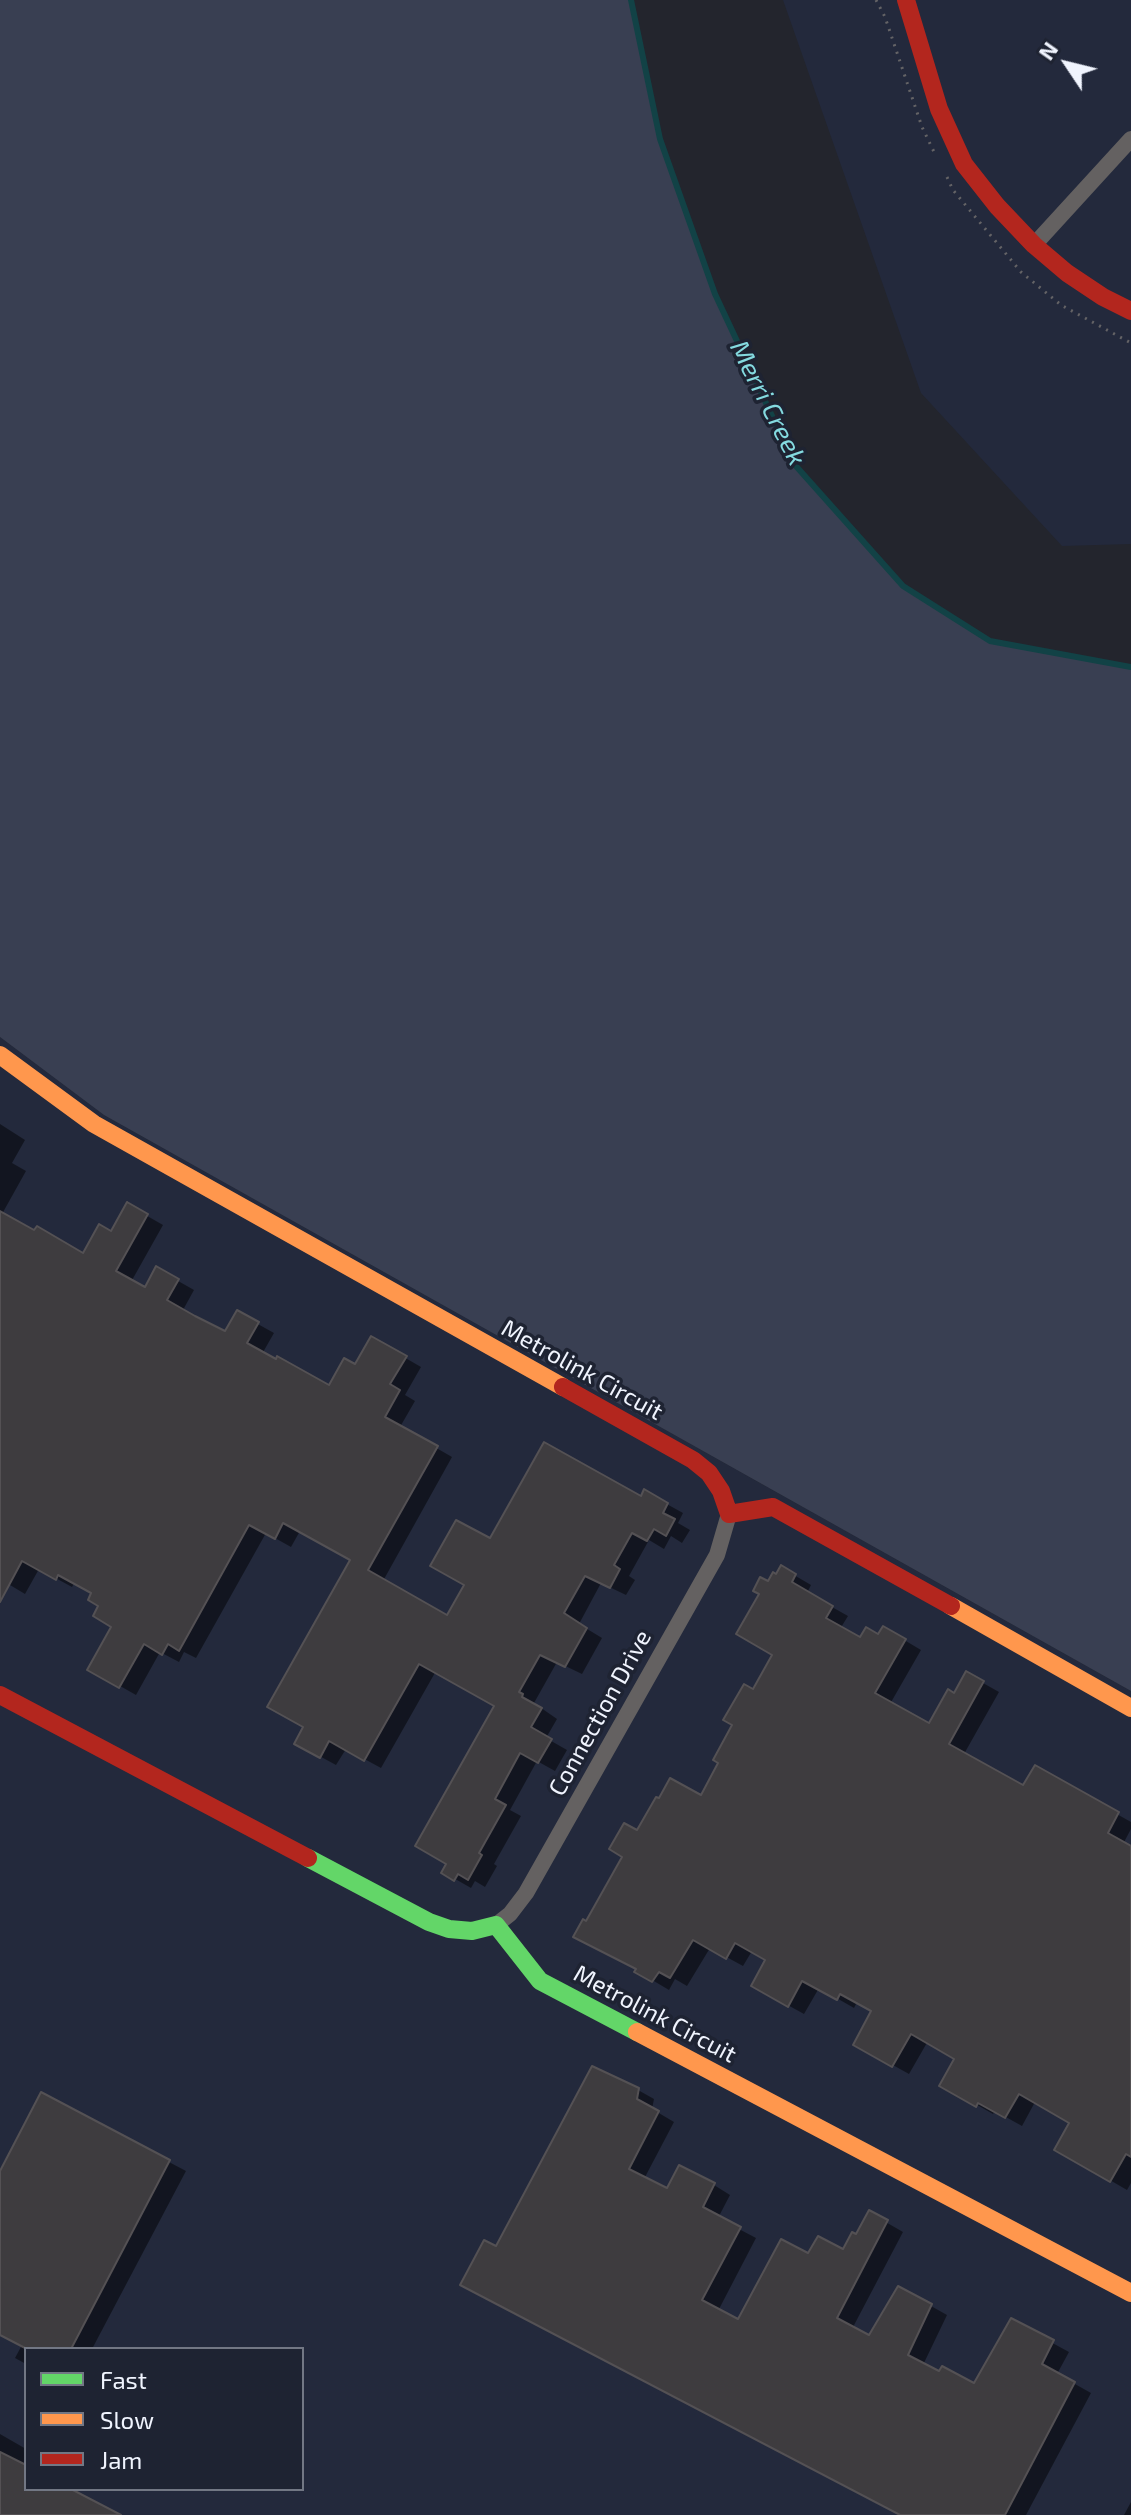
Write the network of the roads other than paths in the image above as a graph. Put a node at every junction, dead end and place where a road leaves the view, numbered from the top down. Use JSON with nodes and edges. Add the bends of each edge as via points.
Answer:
{"nodes":[{"id":1,"x":906,"y":0,"type":"edge"},
{"id":2,"x":1131,"y":139,"type":"edge"},
{"id":3,"x":1034,"y":245,"type":"junction"},
{"id":4,"x":1131,"y":311,"type":"edge"},
{"id":5,"x":0,"y":1055,"type":"edge"},
{"id":6,"x":729,"y":1514,"type":"junction"},
{"id":7,"x":0,"y":1695,"type":"edge"},
{"id":8,"x":1131,"y":1708,"type":"edge"},
{"id":9,"x":496,"y":1925,"type":"junction"},
{"id":10,"x":1131,"y":2293,"type":"edge"}],
"edges":[{"from":1,"to":3,"type":"street","via":[[939,109],[964,164]]},
{"from":2,"to":3,"type":"street"},
{"from":3,"to":4,"type":"street","via":[[1067,273]]},
{"from":5,"to":6,"type":"street","name":"Metrolink Circuit","via":[[94,1124],[693,1460],[721,1491]]},
{"from":6,"to":8,"type":"street","via":[[773,1507],[787,1513]]},
{"from":6,"to":9,"type":"street","name":"Connection Drive","via":[[717,1555],[526,1893]]},
{"from":7,"to":9,"type":"street","via":[[429,1922],[472,1931]]},
{"from":9,"to":10,"type":"street","name":"Metrolink Circuit","via":[[540,1981]]}]}
